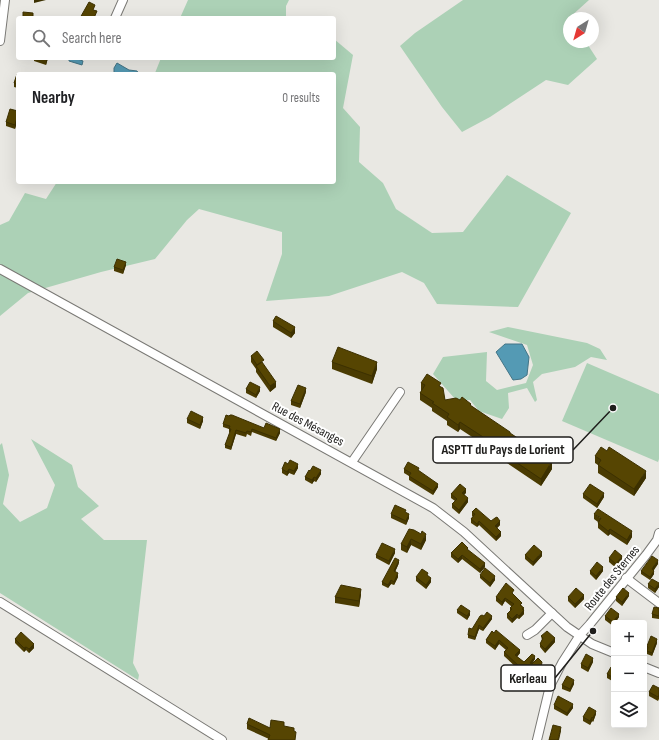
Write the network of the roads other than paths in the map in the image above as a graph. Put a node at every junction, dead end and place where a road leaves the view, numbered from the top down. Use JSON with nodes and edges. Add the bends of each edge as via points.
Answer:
{"nodes":[{"id":1,"x":5,"y":0,"type":"edge"},
{"id":2,"x":123,"y":0,"type":"edge"},
{"id":3,"x":116,"y":16,"type":"edge"},
{"id":4,"x":0,"y":41,"type":"edge"},
{"id":5,"x":0,"y":269,"type":"edge"},
{"id":6,"x":400,"y":392,"type":"dead end"},
{"id":7,"x":352,"y":462,"type":"junction"},
{"id":8,"x":659,"y":533,"type":"edge"},
{"id":9,"x":626,"y":578,"type":"junction"},
{"id":10,"x":0,"y":602,"type":"edge"},
{"id":11,"x":659,"y":603,"type":"edge"},
{"id":12,"x":552,"y":613,"type":"junction"},
{"id":13,"x":527,"y":635,"type":"dead end"},
{"id":14,"x":580,"y":635,"type":"junction"},
{"id":15,"x":611,"y":652,"type":"edge"},
{"id":16,"x":647,"y":668,"type":"edge"},
{"id":17,"x":659,"y":673,"type":"edge"},
{"id":18,"x":222,"y":740,"type":"edge"},
{"id":19,"x":537,"y":740,"type":"edge"}],
"edges":[{"from":1,"to":4,"type":"street"},
{"from":2,"to":3,"type":"street"},
{"from":5,"to":7,"type":"street","name":"Rue des Mésanges"},
{"from":6,"to":7,"type":"street"},
{"from":7,"to":12,"type":"street","name":"Rue des Mésanges","via":[[447,518]]},
{"from":8,"to":9,"type":"street","name":"Route des Sternes","via":[[646,555]]},
{"from":9,"to":11,"type":"street"},
{"from":9,"to":14,"type":"street","name":"Route des Sternes"},
{"from":10,"to":18,"type":"street"},
{"from":12,"to":13,"type":"street"},
{"from":12,"to":14,"type":"street","name":"Rue des Mésanges"},
{"from":14,"to":15,"type":"street","name":"Rue des Mésanges","via":[[592,644]]},
{"from":14,"to":19,"type":"street","name":"Route des Sternes","via":[[550,686]]},
{"from":16,"to":17,"type":"street"}]}
